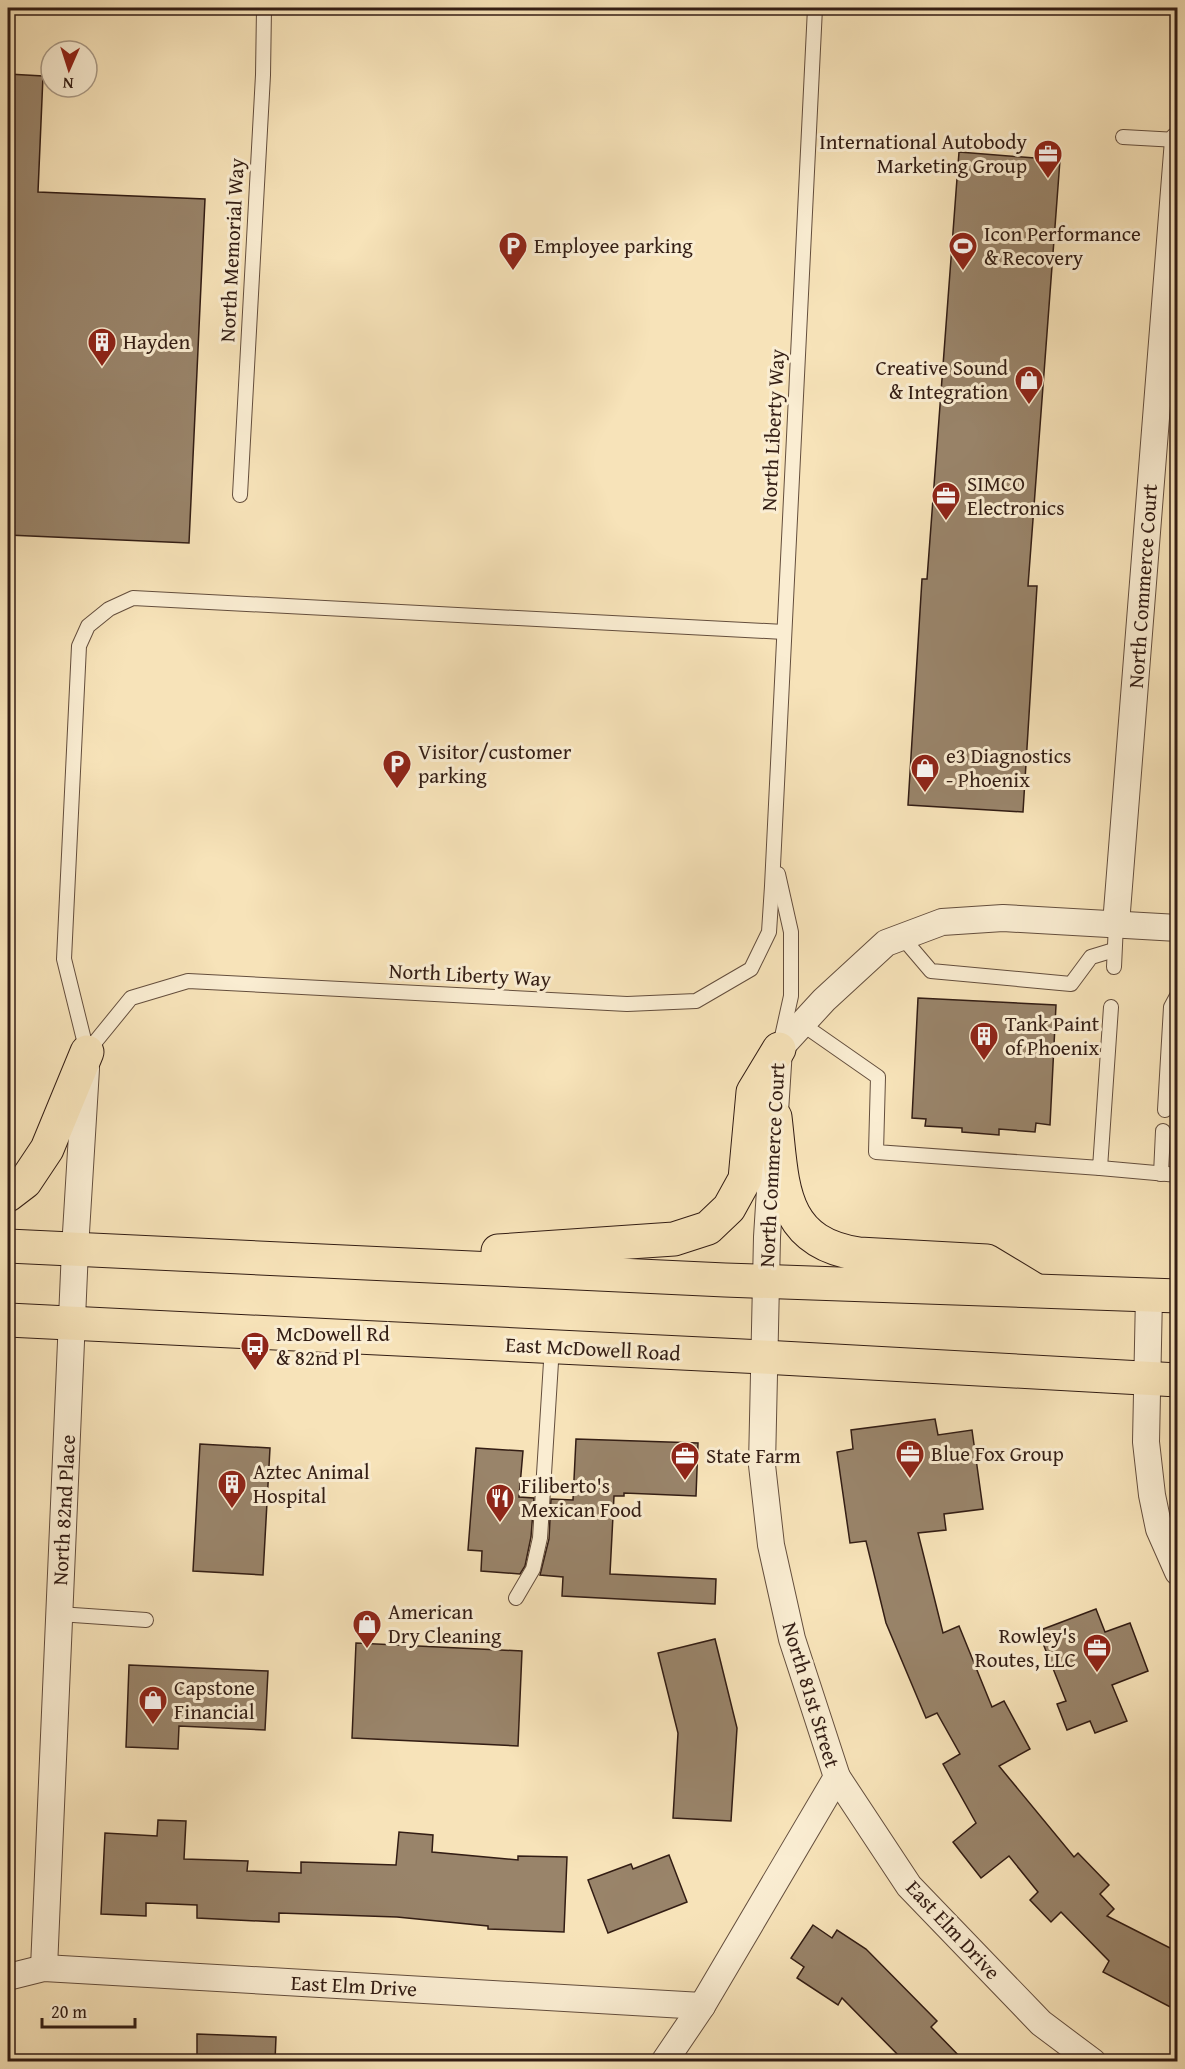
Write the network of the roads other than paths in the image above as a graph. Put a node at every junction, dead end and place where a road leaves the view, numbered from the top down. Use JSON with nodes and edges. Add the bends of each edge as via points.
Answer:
{"nodes":[{"id":1,"x":264,"y":8,"type":"edge"},
{"id":2,"x":815,"y":8,"type":"edge"},
{"id":3,"x":1123,"y":137,"type":"dead end"},
{"id":4,"x":1178,"y":140,"type":"edge"},
{"id":5,"x":240,"y":495,"type":"dead end"},
{"id":6,"x":784,"y":632,"type":"junction"},
{"id":7,"x":774,"y":855,"type":"junction"},
{"id":8,"x":1116,"y":924,"type":"junction"},
{"id":9,"x":1178,"y":928,"type":"edge"},
{"id":10,"x":902,"y":937,"type":"junction"},
{"id":11,"x":1114,"y":950,"type":"junction"},
{"id":12,"x":1113,"y":967,"type":"dead end"},
{"id":13,"x":1178,"y":994,"type":"edge"},
{"id":14,"x":1111,"y":1007,"type":"dead end"},
{"id":15,"x":802,"y":1024,"type":"junction"},
{"id":16,"x":779,"y":1049,"type":"junction"},
{"id":17,"x":87,"y":1052,"type":"junction"},
{"id":18,"x":1165,"y":1110,"type":"dead end"},
{"id":19,"x":775,"y":1117,"type":"junction"},
{"id":20,"x":1163,"y":1131,"type":"dead end"},
{"id":21,"x":1100,"y":1168,"type":"junction"},
{"id":22,"x":1161,"y":1174,"type":"junction"},
{"id":23,"x":1178,"y":1175,"type":"edge"},
{"id":24,"x":8,"y":1195,"type":"edge"},
{"id":25,"x":8,"y":1246,"type":"edge"},
{"id":26,"x":75,"y":1249,"type":"junction"},
{"id":27,"x":345,"y":1262,"type":"junction"},
{"id":28,"x":765,"y":1282,"type":"junction"},
{"id":29,"x":1036,"y":1291,"type":"junction"},
{"id":30,"x":1163,"y":1295,"type":"edge"},
{"id":31,"x":8,"y":1320,"type":"edge"},
{"id":32,"x":72,"y":1323,"type":"junction"},
{"id":33,"x":552,"y":1346,"type":"junction"},
{"id":34,"x":763,"y":1357,"type":"junction"},
{"id":35,"x":1163,"y":1380,"type":"edge"},
{"id":36,"x":1178,"y":1572,"type":"edge"},
{"id":37,"x":516,"y":1598,"type":"dead end"},
{"id":38,"x":59,"y":1614,"type":"junction"},
{"id":39,"x":146,"y":1620,"type":"dead end"},
{"id":40,"x":837,"y":1777,"type":"junction"},
{"id":41,"x":44,"y":1968,"type":"junction"},
{"id":42,"x":8,"y":1977,"type":"edge"},
{"id":43,"x":702,"y":2006,"type":"junction"},
{"id":44,"x":663,"y":2061,"type":"edge"},
{"id":45,"x":1093,"y":2061,"type":"edge"}],
"edges":[{"from":1,"to":5,"type":"lane","name":"North Memorial Way"},
{"from":2,"to":6,"type":"lane","name":"North Liberty Way"},
{"from":3,"to":4,"type":"lane"},
{"from":4,"to":8,"type":"street","name":"North Commerce Court"},
{"from":6,"to":7,"type":"lane","name":"North Liberty Way"},
{"from":6,"to":17,"type":"lane","via":[[133,598],[109,609],[88,626],[79,646],[72,776],[64,958]]},
{"from":7,"to":16,"type":"lane","name":"North Liberty Way","via":[[791,933],[791,996]]},
{"from":7,"to":17,"type":"lane","name":"North Liberty Way","via":[[769,932],[751,969],[696,1001],[627,1004],[188,981],[131,998]]},
{"from":8,"to":9,"type":"street"},
{"from":8,"to":10,"type":"street","via":[[1002,918],[947,922]]},
{"from":8,"to":11,"type":"lane"},
{"from":10,"to":11,"type":"lane","via":[[930,971],[1071,984],[1091,957]]},
{"from":10,"to":15,"type":"street","via":[[886,943]]},
{"from":11,"to":12,"type":"lane"},
{"from":13,"to":18,"type":"lane","via":[[1171,1007]]},
{"from":14,"to":21,"type":"lane"},
{"from":15,"to":16,"type":"street"},
{"from":15,"to":21,"type":"lane","via":[[878,1077],[876,1152]]},
{"from":16,"to":19,"type":"street","name":"North Commerce Court"},
{"from":16,"to":27,"type":"main road","via":[[753,1092],[745,1179],[729,1208],[708,1228],[674,1239]]},
{"from":17,"to":24,"type":"main road","via":[[47,1149],[25,1182]]},
{"from":17,"to":26,"type":"street","name":"North 82nd Place"},
{"from":19,"to":28,"type":"street","name":"North Commerce Court"},
{"from":19,"to":29,"type":"main road","via":[[788,1204],[802,1229],[818,1242],[859,1254],[987,1261]]},
{"from":20,"to":22,"type":"lane"},
{"from":21,"to":22,"type":"lane"},
{"from":22,"to":23,"type":"lane"},
{"from":25,"to":26,"type":"main road"},
{"from":26,"to":27,"type":"main road"},
{"from":26,"to":32,"type":"street","name":"North 82nd Place"},
{"from":27,"to":28,"type":"main road"},
{"from":28,"to":29,"type":"main road"},
{"from":28,"to":34,"type":"street","name":"North 81st Street"},
{"from":29,"to":30,"type":"main road"},
{"from":30,"to":35,"type":"street"},
{"from":31,"to":32,"type":"main road","name":"East McDowell Road"},
{"from":32,"to":33,"type":"main road","name":"East McDowell Road"},
{"from":32,"to":38,"type":"street","name":"North 82nd Place"},
{"from":33,"to":34,"type":"main road","name":"East McDowell Road"},
{"from":33,"to":37,"type":"lane","via":[[540,1538],[533,1569]]},
{"from":34,"to":35,"type":"main road","name":"East McDowell Road"},
{"from":34,"to":40,"type":"street","name":"North 81st Street","via":[[762,1465],[771,1545],[792,1639]]},
{"from":35,"to":36,"type":"street","via":[[1146,1442],[1159,1529]]},
{"from":38,"to":39,"type":"lane"},
{"from":38,"to":41,"type":"street","name":"North 82nd Place"},
{"from":40,"to":43,"type":"street","name":"North 81st Street"},
{"from":40,"to":45,"type":"street","name":"East Elm Drive","via":[[909,1886],[1041,2023]]},
{"from":41,"to":42,"type":"street","name":"East Elm Drive"},
{"from":41,"to":43,"type":"street","name":"East Elm Drive"},
{"from":43,"to":44,"type":"street","name":"North 81st Street"}]}
